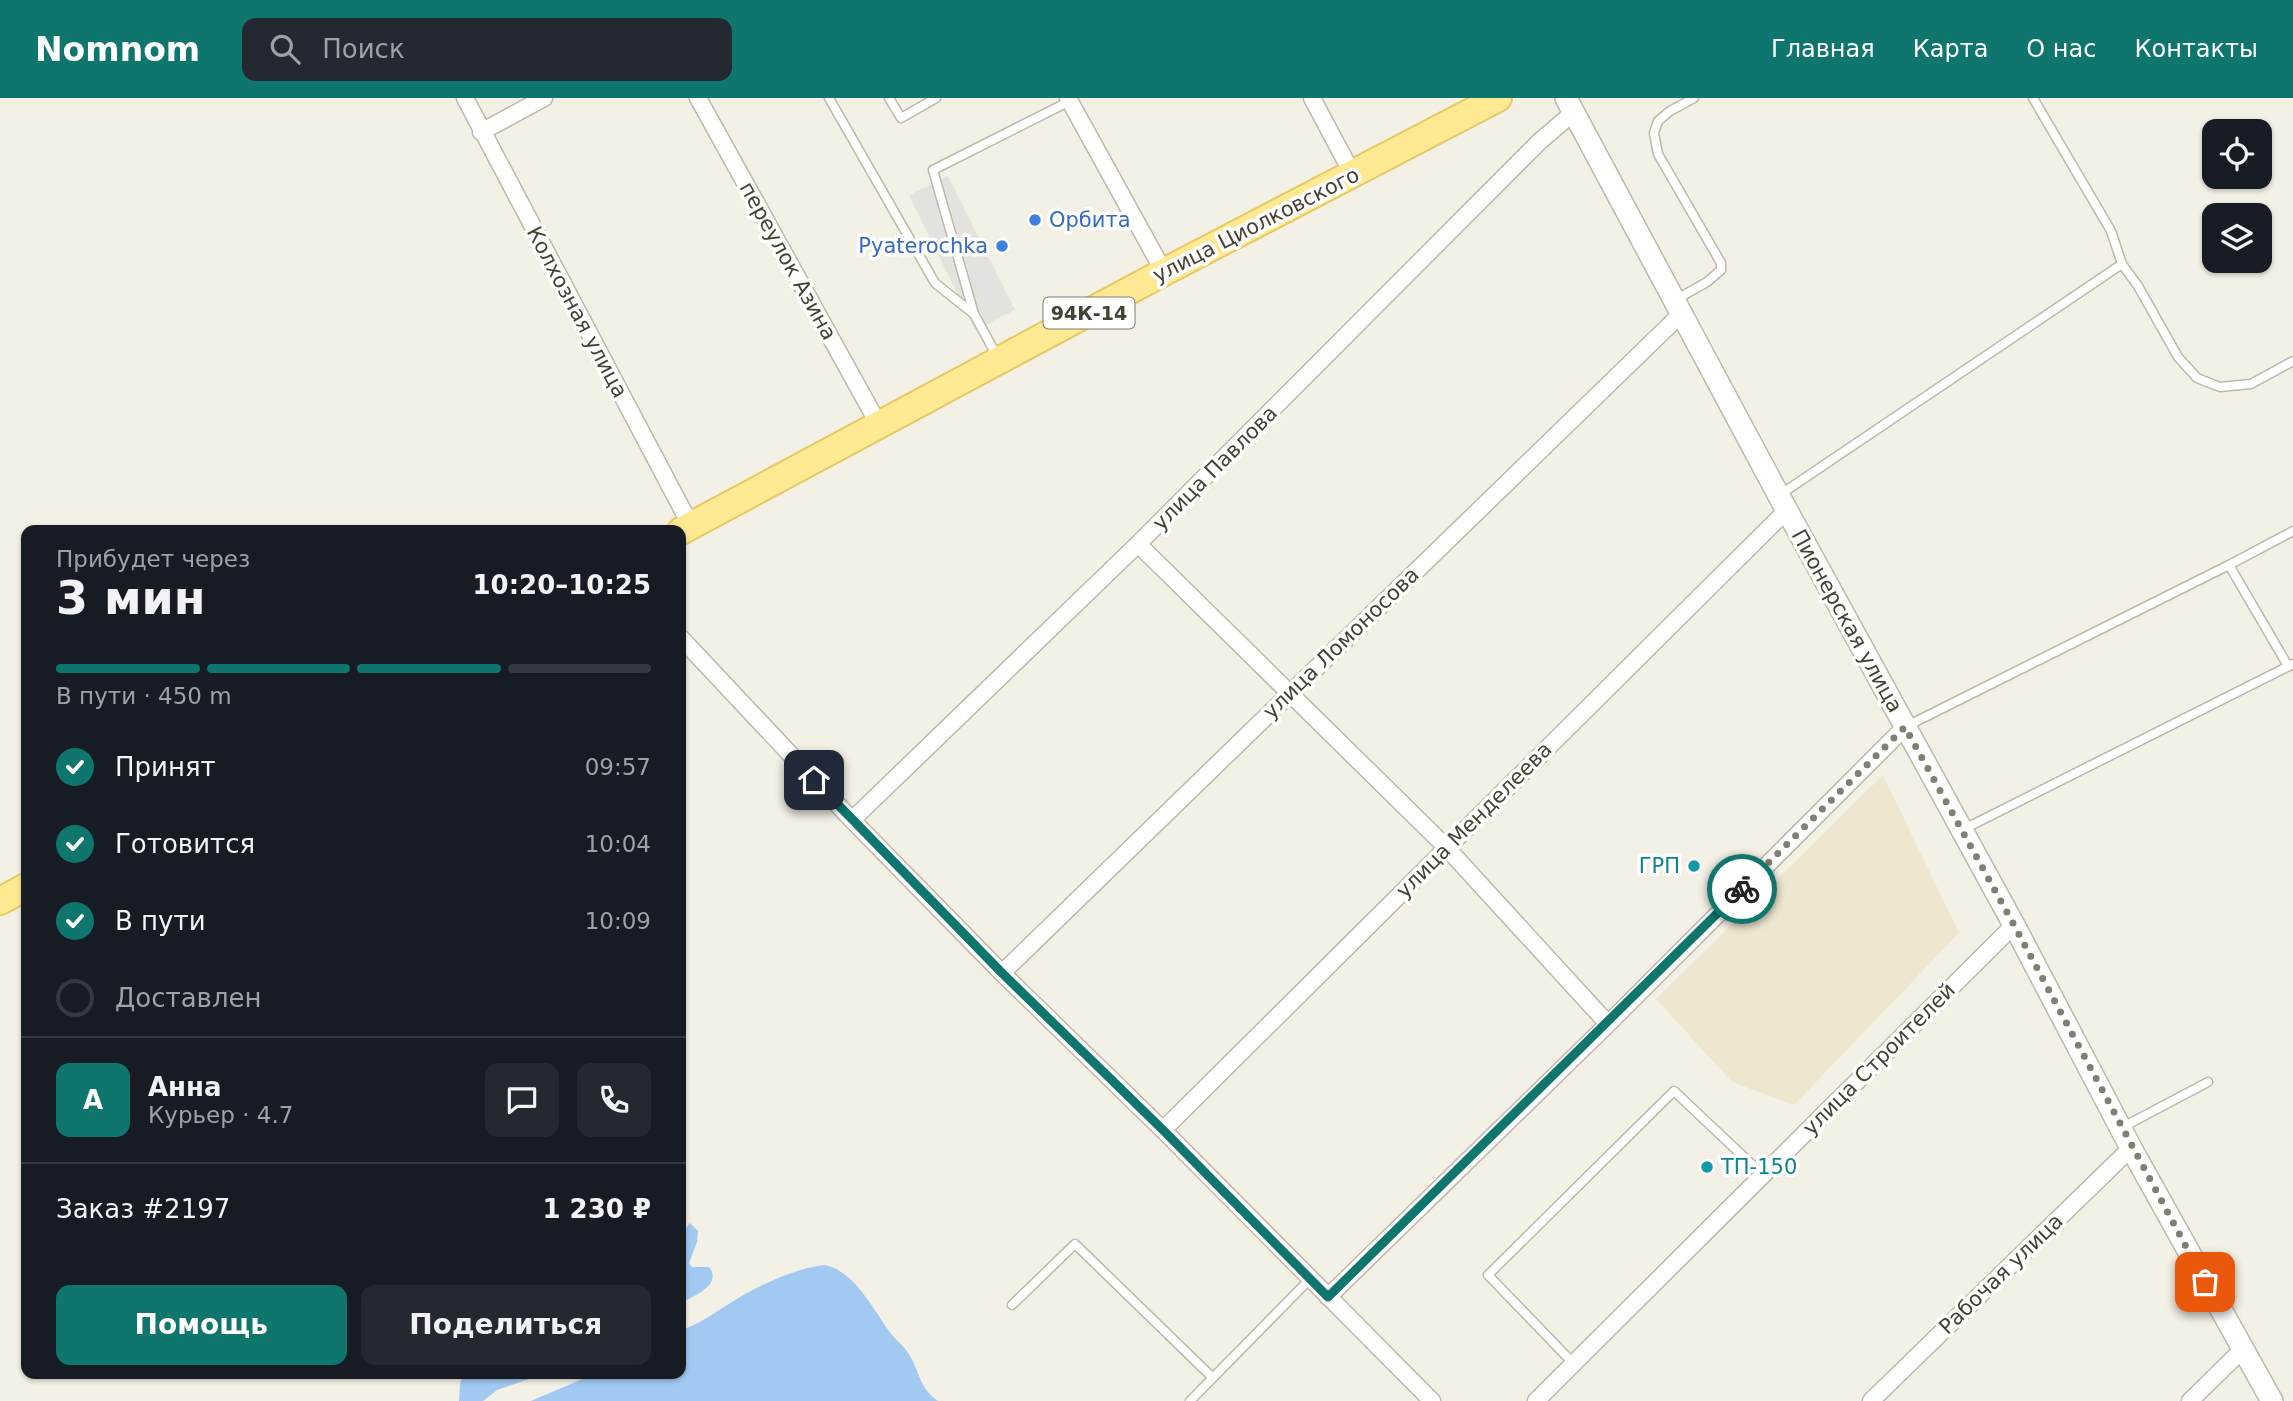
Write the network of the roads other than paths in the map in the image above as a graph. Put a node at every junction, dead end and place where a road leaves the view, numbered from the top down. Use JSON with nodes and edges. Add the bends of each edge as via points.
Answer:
{"nodes":[{"id":1,"x":465,"y":98,"type":"edge"},
{"id":2,"x":544,"y":98,"type":"edge"},
{"id":3,"x":698,"y":98,"type":"edge"},
{"id":4,"x":829,"y":98,"type":"edge"},
{"id":5,"x":890,"y":98,"type":"edge"},
{"id":6,"x":936,"y":98,"type":"edge"},
{"id":7,"x":1312,"y":98,"type":"edge"},
{"id":8,"x":1498,"y":98,"type":"edge"},
{"id":9,"x":1694,"y":98,"type":"edge"},
{"id":10,"x":2033,"y":98,"type":"edge"},
{"id":11,"x":1069,"y":100,"type":"edge"},
{"id":12,"x":1570,"y":105,"type":"edge"},
{"id":13,"x":481,"y":132,"type":"junction"},
{"id":14,"x":1353,"y":175,"type":"junction"},
{"id":15,"x":2122,"y":264,"type":"junction"},
{"id":16,"x":1164,"y":272,"type":"junction"},
{"id":17,"x":1677,"y":307,"type":"junction"},
{"id":18,"x":974,"y":314,"type":"junction"},
{"id":19,"x":1000,"y":360,"type":"junction"},
{"id":20,"x":2293,"y":360,"type":"edge"},
{"id":21,"x":879,"y":425,"type":"junction"},
{"id":22,"x":1783,"y":503,"type":"junction"},
{"id":23,"x":684,"y":525,"type":"edge"},
{"id":24,"x":686,"y":528,"type":"edge"},
{"id":25,"x":2293,"y":531,"type":"edge"},
{"id":26,"x":1138,"y":544,"type":"junction"},
{"id":27,"x":2229,"y":565,"type":"junction"},
{"id":28,"x":686,"y":643,"type":"edge"},
{"id":29,"x":2291,"y":665,"type":"edge"},
{"id":30,"x":1289,"y":692,"type":"junction"},
{"id":31,"x":1905,"y":727,"type":"junction"},
{"id":32,"x":852,"y":820,"type":"junction"},
{"id":33,"x":1961,"y":830,"type":"junction"},
{"id":34,"x":1446,"y":847,"type":"junction"},
{"id":35,"x":21,"y":890,"type":"edge"},
{"id":36,"x":0,"y":901,"type":"edge"},
{"id":37,"x":2014,"y":925,"type":"junction"},
{"id":38,"x":1002,"y":973,"type":"junction"},
{"id":39,"x":1608,"y":1024,"type":"junction"},
{"id":40,"x":2208,"y":1082,"type":"dead end"},
{"id":41,"x":2121,"y":1128,"type":"junction"},
{"id":42,"x":1163,"y":1130,"type":"junction"},
{"id":43,"x":2131,"y":1148,"type":"junction"},
{"id":44,"x":1763,"y":1175,"type":"junction"},
{"id":45,"x":1310,"y":1279,"type":"junction"},
{"id":46,"x":1328,"y":1297,"type":"junction"},
{"id":47,"x":1012,"y":1305,"type":"dead end"},
{"id":48,"x":2242,"y":1350,"type":"junction"},
{"id":49,"x":1573,"y":1363,"type":"junction"},
{"id":50,"x":1213,"y":1377,"type":"junction"},
{"id":51,"x":1190,"y":1401,"type":"edge"},
{"id":52,"x":1432,"y":1401,"type":"edge"},
{"id":53,"x":1536,"y":1401,"type":"edge"},
{"id":54,"x":1871,"y":1401,"type":"edge"},
{"id":55,"x":2190,"y":1401,"type":"edge"},
{"id":56,"x":2272,"y":1401,"type":"edge"}],
"edges":[{"from":1,"to":13,"type":"street","name":"Колхозная улица"},
{"from":2,"to":13,"type":"street"},
{"from":3,"to":21,"type":"street","name":"переулок Азина"},
{"from":4,"to":18,"type":"lane","via":[[935,283]]},
{"from":5,"to":6,"type":"lane","via":[[901,118]]},
{"from":7,"to":14,"type":"street"},
{"from":8,"to":14,"type":"main road","name":"улица Циолковского","number":"94К-14"},
{"from":9,"to":17,"type":"lane","via":[[1658,121],[1654,133],[1658,154],[1721,270]]},
{"from":10,"to":15,"type":"lane","via":[[2110,232]]},
{"from":11,"to":16,"type":"street"},
{"from":11,"to":18,"type":"lane","via":[[933,170]]},
{"from":12,"to":17,"type":"street","name":"Пионерская улица"},
{"from":12,"to":26,"type":"street","name":"улица Павлова","via":[[1539,142]]},
{"from":13,"to":23,"type":"street","name":"Колхозная улица"},
{"from":14,"to":16,"type":"main road","name":"улица Циолковского","number":"94К-14"},
{"from":15,"to":20,"type":"lane","via":[[2178,357],[2197,377],[2220,387],[2251,384]]},
{"from":15,"to":22,"type":"lane"},
{"from":16,"to":19,"type":"main road","name":"улица Циолковского","number":"94К-14"},
{"from":17,"to":22,"type":"street","name":"Пионерская улица"},
{"from":17,"to":30,"type":"street","name":"улица Ломоносова"},
{"from":18,"to":19,"type":"lane"},
{"from":19,"to":21,"type":"main road","name":"улица Циолковского","number":"94К-14"},
{"from":21,"to":24,"type":"main road","name":"улица Циолковского","number":"94К-14"},
{"from":22,"to":31,"type":"street","name":"Пионерская улица"},
{"from":22,"to":34,"type":"street","name":"улица Менделеева"},
{"from":25,"to":27,"type":"lane"},
{"from":26,"to":30,"type":"street"},
{"from":26,"to":32,"type":"street","name":"улица Павлова"},
{"from":27,"to":29,"type":"lane"},
{"from":27,"to":31,"type":"lane"},
{"from":28,"to":32,"type":"street"},
{"from":29,"to":33,"type":"lane"},
{"from":30,"to":34,"type":"street"},
{"from":30,"to":38,"type":"street","name":"улица Ломоносова"},
{"from":31,"to":33,"type":"street","name":"Пионерская улица"},
{"from":31,"to":39,"type":"street"},
{"from":32,"to":38,"type":"street"},
{"from":33,"to":37,"type":"street","name":"Пионерская улица"},
{"from":34,"to":39,"type":"street"},
{"from":34,"to":42,"type":"street","name":"улица Менделеева"},
{"from":35,"to":36,"type":"main road"},
{"from":37,"to":41,"type":"street","name":"Пионерская улица"},
{"from":37,"to":44,"type":"street","name":"улица Строителей"},
{"from":38,"to":42,"type":"street"},
{"from":39,"to":46,"type":"street"},
{"from":40,"to":41,"type":"lane"},
{"from":41,"to":43,"type":"street","name":"Пионерская улица"},
{"from":42,"to":45,"type":"street"},
{"from":43,"to":48,"type":"street","name":"Пионерская улица"},
{"from":43,"to":54,"type":"street","name":"Рабочая улица"},
{"from":44,"to":49,"type":"street","name":"улица Строителей"},
{"from":44,"to":49,"type":"lane","via":[[1674,1091],[1527,1236],[1488,1275]]},
{"from":45,"to":46,"type":"street"},
{"from":45,"to":50,"type":"lane"},
{"from":46,"to":52,"type":"street"},
{"from":47,"to":50,"type":"lane","via":[[1075,1244]]},
{"from":48,"to":55,"type":"street"},
{"from":48,"to":56,"type":"street","name":"Пионерская улица"},
{"from":49,"to":53,"type":"street","name":"улица Строителей"},
{"from":50,"to":51,"type":"lane"}]}
